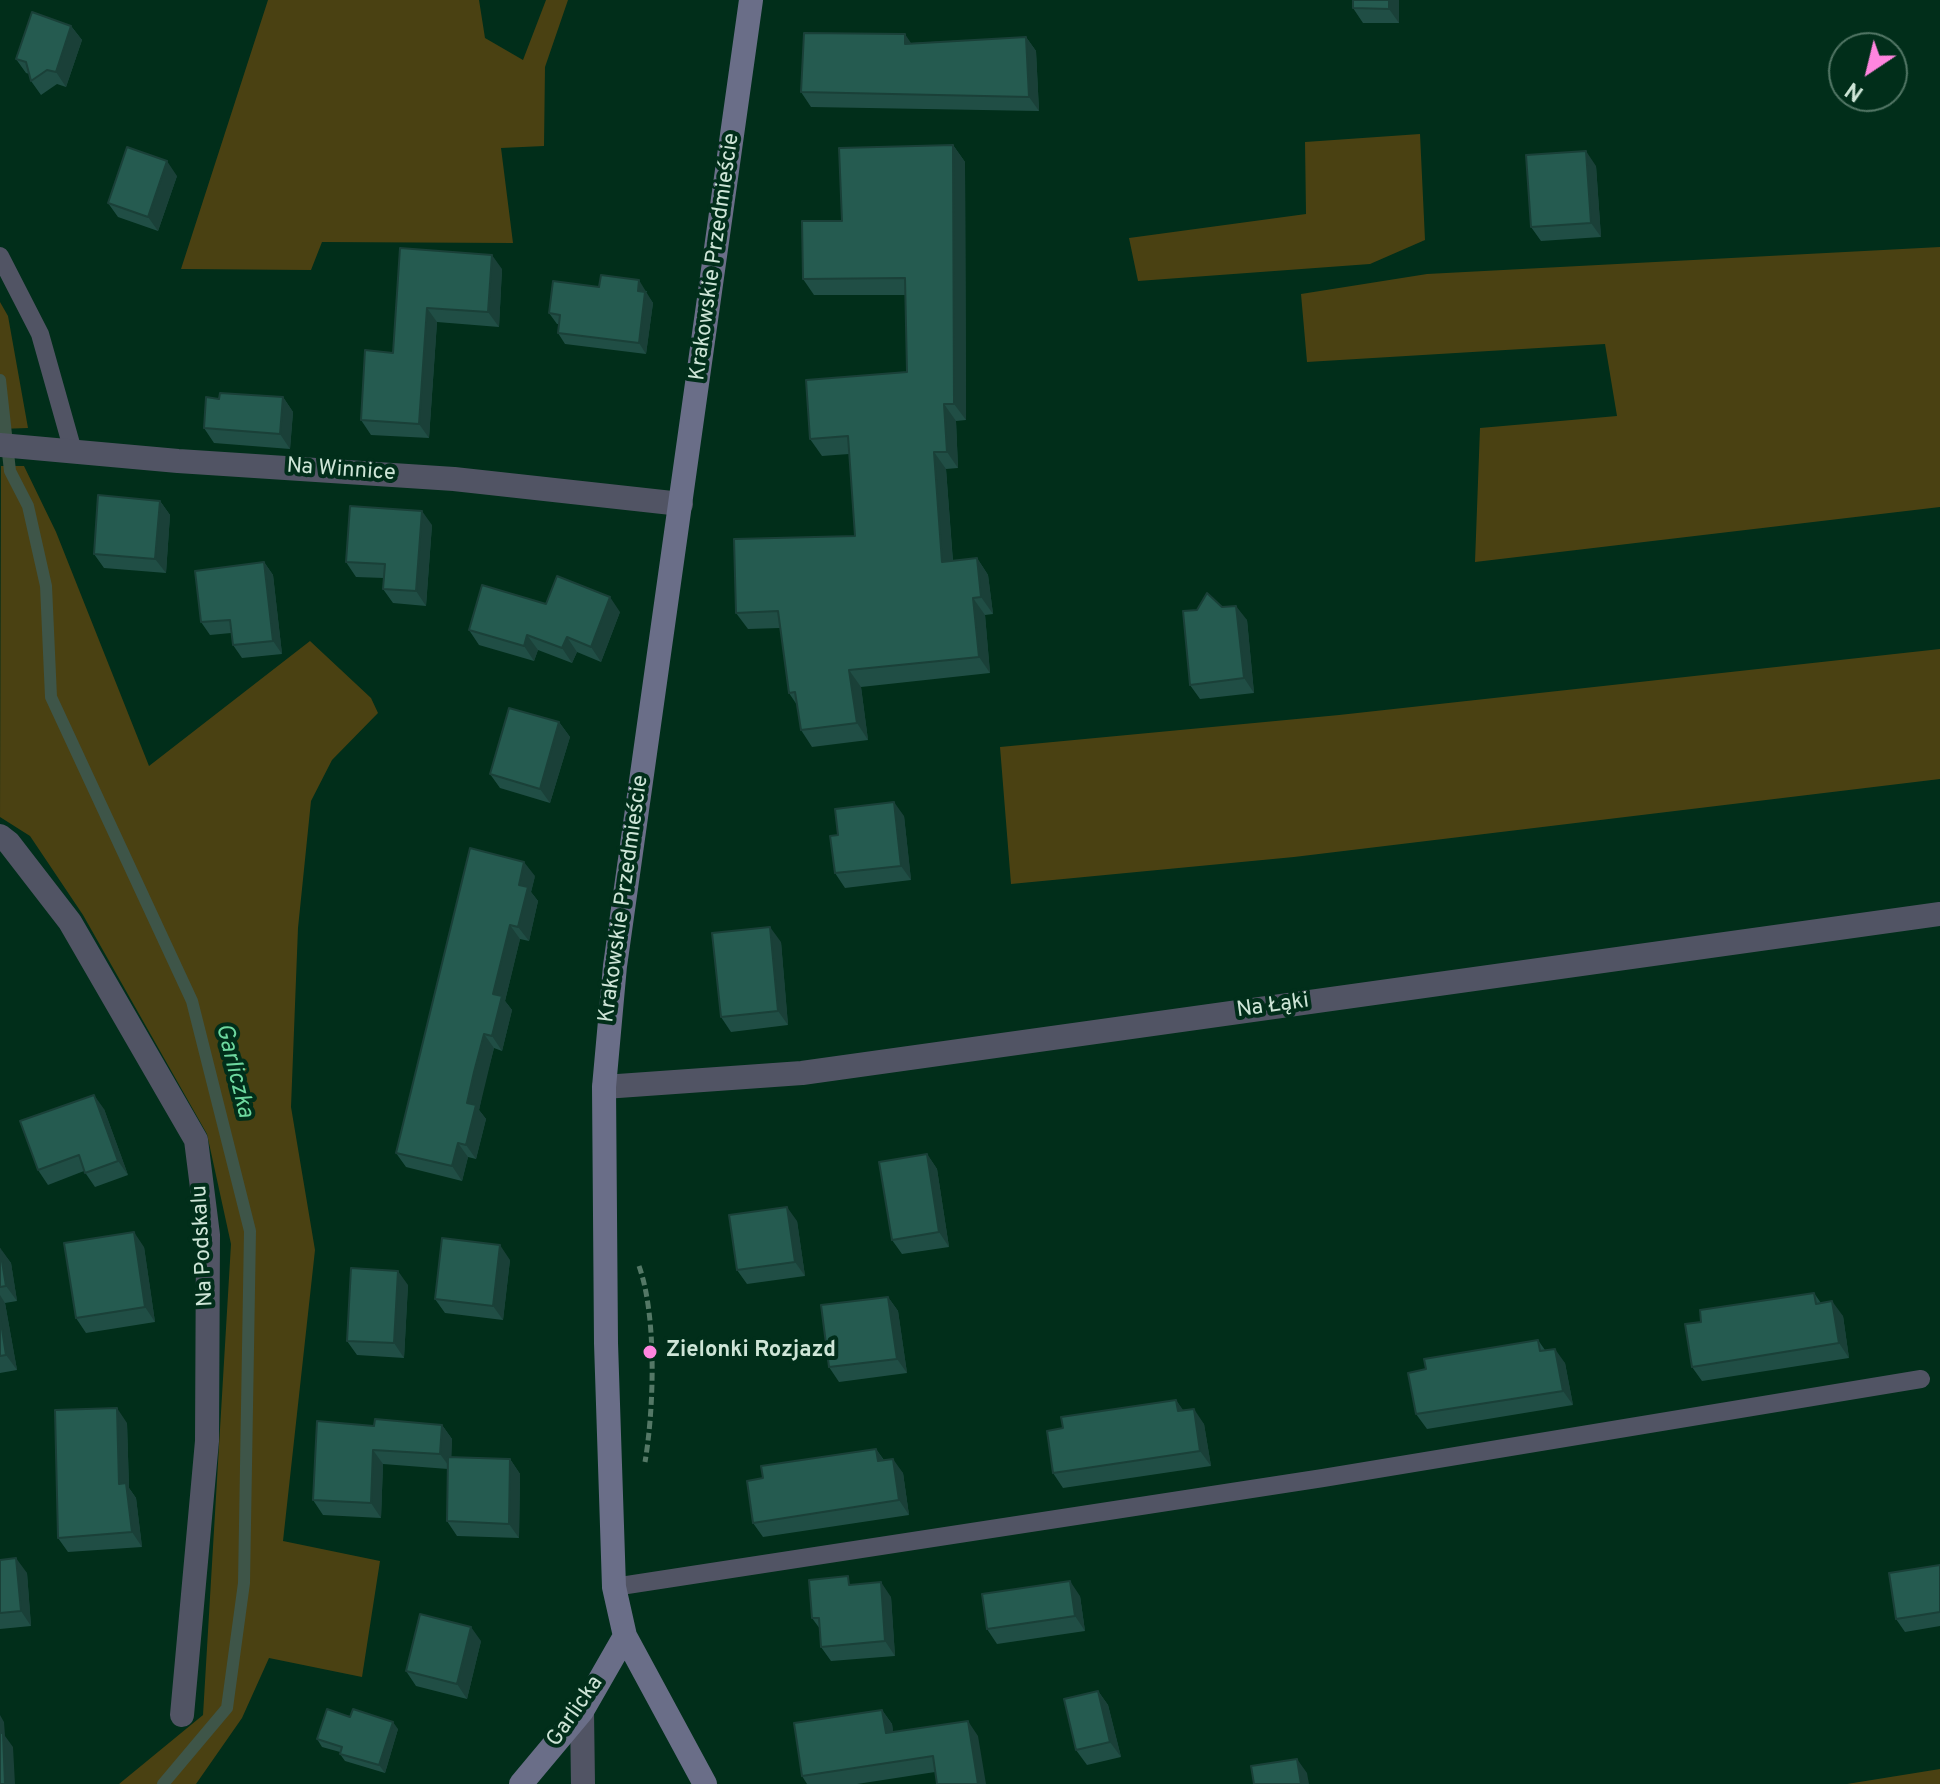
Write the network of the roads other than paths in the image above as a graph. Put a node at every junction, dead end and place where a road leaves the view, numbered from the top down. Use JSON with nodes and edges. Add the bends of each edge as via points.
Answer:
{"nodes":[{"id":1,"x":751,"y":0,"type":"edge"},
{"id":2,"x":0,"y":256,"type":"edge"},
{"id":3,"x":10,"y":445,"type":"edge"},
{"id":4,"x":73,"y":451,"type":"junction"},
{"id":5,"x":681,"y":504,"type":"junction"},
{"id":6,"x":0,"y":836,"type":"edge"},
{"id":7,"x":1940,"y":914,"type":"edge"},
{"id":8,"x":604,"y":1087,"type":"junction"},
{"id":9,"x":1921,"y":1379,"type":"dead end"},
{"id":10,"x":614,"y":1587,"type":"junction"},
{"id":11,"x":625,"y":1636,"type":"junction"},
{"id":12,"x":582,"y":1711,"type":"junction"},
{"id":13,"x":182,"y":1715,"type":"dead end"},
{"id":14,"x":521,"y":1784,"type":"edge"},
{"id":15,"x":583,"y":1784,"type":"edge"},
{"id":16,"x":705,"y":1784,"type":"edge"}],
"edges":[{"from":1,"to":5,"type":"main road","name":"Krakowskie Przedmieście"},
{"from":2,"to":4,"type":"lane","via":[[40,334]]},
{"from":3,"to":4,"type":"street","name":"Na Winnice"},
{"from":4,"to":5,"type":"street","name":"Na Winnice","via":[[454,479]]},
{"from":5,"to":8,"type":"main road","name":"Krakowskie Przedmieście","via":[[617,951]]},
{"from":6,"to":13,"type":"street","name":"Na Podskalu","via":[[70,922],[196,1140],[208,1235],[207,1441]]},
{"from":7,"to":8,"type":"street","name":"Na Łąki","via":[[802,1073]]},
{"from":8,"to":10,"type":"main road","name":"Krakowskie Przedmieście"},
{"from":9,"to":10,"type":"lane"},
{"from":10,"to":11,"type":"main road","name":"Krakowskie Przedmieście"},
{"from":11,"to":12,"type":"main road","name":"Garlicka"},
{"from":11,"to":16,"type":"main road","name":"Krakowskie Przedmieście"},
{"from":12,"to":14,"type":"main road","name":"Garlicka"},
{"from":12,"to":15,"type":"street"}]}
